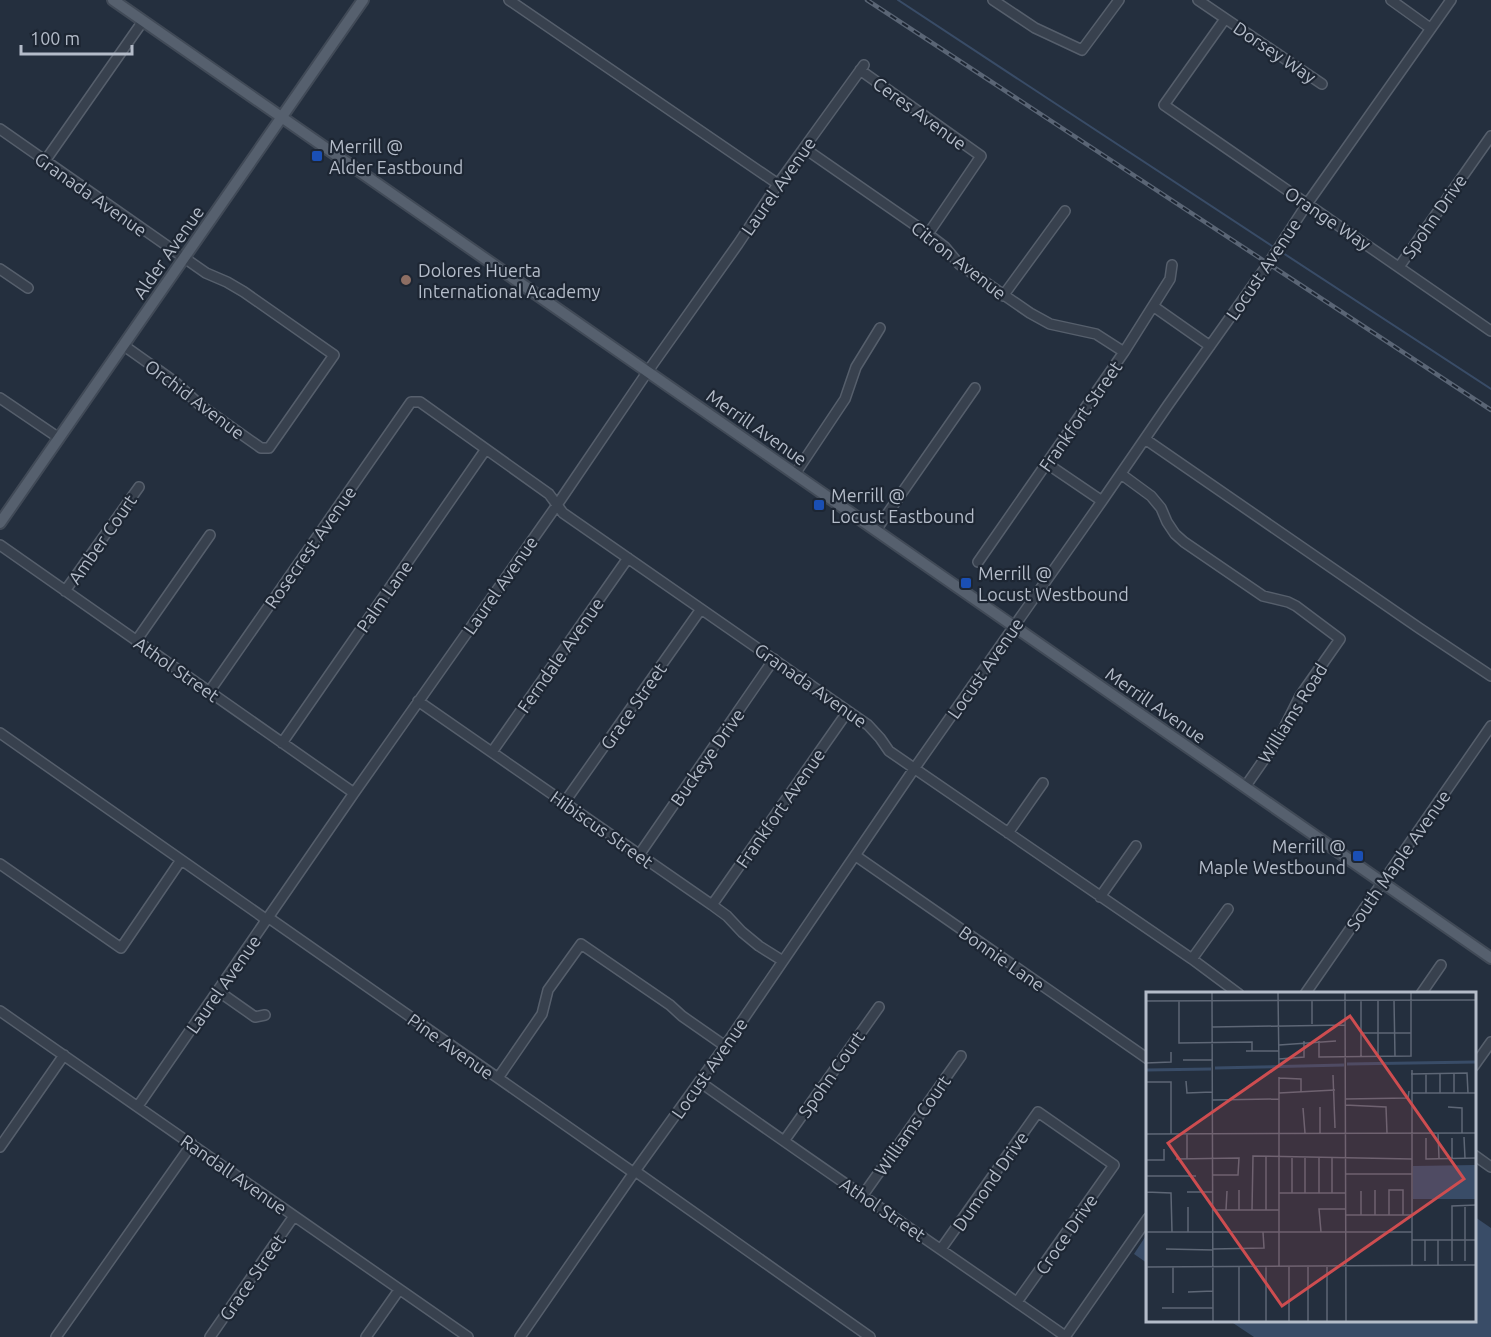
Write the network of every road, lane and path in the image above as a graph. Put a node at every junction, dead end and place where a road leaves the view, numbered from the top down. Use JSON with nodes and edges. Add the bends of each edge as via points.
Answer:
{"nodes":[{"id":1,"x":112,"y":0,"type":"edge"},
{"id":2,"x":363,"y":0,"type":"edge"},
{"id":3,"x":509,"y":0,"type":"edge"},
{"id":4,"x":993,"y":0,"type":"edge"},
{"id":5,"x":1119,"y":0,"type":"edge"},
{"id":6,"x":1198,"y":0,"type":"edge"},
{"id":7,"x":1391,"y":0,"type":"edge"},
{"id":8,"x":1450,"y":0,"type":"edge"},
{"id":9,"x":1225,"y":19,"type":"junction"},
{"id":10,"x":143,"y":21,"type":"junction"},
{"id":11,"x":1430,"y":28,"type":"junction"},
{"id":12,"x":862,"y":67,"type":"joint"},
{"id":13,"x":1322,"y":84,"type":"dead end"},
{"id":14,"x":282,"y":118,"type":"junction"},
{"id":15,"x":0,"y":129,"type":"edge"},
{"id":16,"x":1490,"y":139,"type":"edge"},
{"id":17,"x":804,"y":148,"type":"junction"},
{"id":18,"x":45,"y":161,"type":"junction"},
{"id":19,"x":778,"y":184,"type":"junction"},
{"id":20,"x":1307,"y":204,"type":"junction"},
{"id":21,"x":1065,"y":211,"type":"dead end"},
{"id":22,"x":928,"y":234,"type":"junction"},
{"id":23,"x":184,"y":258,"type":"junction"},
{"id":24,"x":1172,"y":265,"type":"dead end"},
{"id":25,"x":1399,"y":267,"type":"junction"},
{"id":26,"x":0,"y":269,"type":"edge"},
{"id":27,"x":28,"y":288,"type":"dead end"},
{"id":28,"x":1003,"y":296,"type":"junction"},
{"id":29,"x":1152,"y":306,"type":"junction"},
{"id":30,"x":880,"y":328,"type":"dead end"},
{"id":31,"x":1491,"y":330,"type":"edge"},
{"id":32,"x":123,"y":345,"type":"junction"},
{"id":33,"x":1210,"y":346,"type":"junction"},
{"id":34,"x":1124,"y":352,"type":"junction"},
{"id":35,"x":648,"y":371,"type":"junction"},
{"id":36,"x":975,"y":388,"type":"dead end"},
{"id":37,"x":0,"y":398,"type":"edge"},
{"id":38,"x":411,"y":402,"type":"joint"},
{"id":39,"x":59,"y":438,"type":"junction"},
{"id":40,"x":1145,"y":439,"type":"junction"},
{"id":41,"x":269,"y":448,"type":"joint"},
{"id":42,"x":486,"y":449,"type":"junction"},
{"id":43,"x":1046,"y":463,"type":"junction"},
{"id":44,"x":795,"y":474,"type":"junction"},
{"id":45,"x":1121,"y":474,"type":"junction"},
{"id":46,"x":140,"y":487,"type":"dead end"},
{"id":47,"x":1102,"y":501,"type":"junction"},
{"id":48,"x":557,"y":505,"type":"junction"},
{"id":49,"x":0,"y":523,"type":"edge"},
{"id":50,"x":876,"y":530,"type":"junction"},
{"id":51,"x":210,"y":535,"type":"dead end"},
{"id":52,"x":0,"y":545,"type":"edge"},
{"id":53,"x":628,"y":558,"type":"junction"},
{"id":54,"x":978,"y":562,"type":"dead end"},
{"id":55,"x":65,"y":591,"type":"junction"},
{"id":56,"x":701,"y":609,"type":"junction"},
{"id":57,"x":1014,"y":626,"type":"junction"},
{"id":58,"x":136,"y":641,"type":"junction"},
{"id":59,"x":774,"y":659,"type":"junction"},
{"id":60,"x":1491,"y":676,"type":"edge"},
{"id":61,"x":209,"y":692,"type":"junction"},
{"id":62,"x":418,"y":701,"type":"junction"},
{"id":63,"x":848,"y":711,"type":"junction"},
{"id":64,"x":1491,"y":726,"type":"edge"},
{"id":65,"x":0,"y":733,"type":"edge"},
{"id":66,"x":282,"y":743,"type":"junction"},
{"id":67,"x":492,"y":752,"type":"junction"},
{"id":68,"x":914,"y":769,"type":"junction"},
{"id":69,"x":1043,"y":783,"type":"dead end"},
{"id":70,"x":1245,"y":787,"type":"junction"},
{"id":71,"x":354,"y":793,"type":"junction"},
{"id":72,"x":564,"y":803,"type":"junction"},
{"id":73,"x":1008,"y":833,"type":"junction"},
{"id":74,"x":1136,"y":846,"type":"dead end"},
{"id":75,"x":639,"y":855,"type":"junction"},
{"id":76,"x":856,"y":856,"type":"junction"},
{"id":77,"x":181,"y":860,"type":"junction"},
{"id":78,"x":0,"y":864,"type":"edge"},
{"id":79,"x":1381,"y":883,"type":"junction"},
{"id":80,"x":1100,"y":897,"type":"junction"},
{"id":81,"x":712,"y":905,"type":"junction"},
{"id":82,"x":1228,"y":909,"type":"dead end"},
{"id":83,"x":268,"y":919,"type":"junction"},
{"id":84,"x":1491,"y":958,"type":"edge"},
{"id":85,"x":1192,"y":959,"type":"junction"},
{"id":86,"x":783,"y":961,"type":"junction"},
{"id":87,"x":1441,"y":965,"type":"dead end"},
{"id":88,"x":218,"y":991,"type":"junction"},
{"id":89,"x":1238,"y":992,"type":"edge"},
{"id":90,"x":1306,"y":992,"type":"edge"},
{"id":91,"x":1422,"y":992,"type":"edge"},
{"id":92,"x":879,"y":1007,"type":"dead end"},
{"id":93,"x":0,"y":1011,"type":"edge"},
{"id":94,"x":265,"y":1015,"type":"dead end"},
{"id":95,"x":1491,"y":1042,"type":"edge"},
{"id":96,"x":725,"y":1046,"type":"junction"},
{"id":97,"x":64,"y":1055,"type":"junction"},
{"id":98,"x":961,"y":1056,"type":"dead end"},
{"id":99,"x":1146,"y":1058,"type":"edge"},
{"id":100,"x":1476,"y":1063,"type":"edge"},
{"id":101,"x":498,"y":1078,"type":"junction"},
{"id":102,"x":700,"y":1082,"type":"junction"},
{"id":103,"x":138,"y":1106,"type":"junction"},
{"id":104,"x":784,"y":1142,"type":"junction"},
{"id":105,"x":192,"y":1144,"type":"junction"},
{"id":106,"x":0,"y":1147,"type":"edge"},
{"id":107,"x":1476,"y":1156,"type":"edge"},
{"id":108,"x":1114,"y":1165,"type":"joint"},
{"id":109,"x":1491,"y":1167,"type":"edge"},
{"id":110,"x":635,"y":1172,"type":"junction"},
{"id":111,"x":863,"y":1195,"type":"junction"},
{"id":112,"x":294,"y":1216,"type":"junction"},
{"id":113,"x":1146,"y":1221,"type":"edge"},
{"id":114,"x":941,"y":1249,"type":"junction"},
{"id":115,"x":399,"y":1290,"type":"junction"},
{"id":116,"x":1017,"y":1302,"type":"junction"},
{"id":117,"x":56,"y":1337,"type":"edge"},
{"id":118,"x":210,"y":1337,"type":"edge"},
{"id":119,"x":366,"y":1337,"type":"edge"},
{"id":120,"x":468,"y":1337,"type":"edge"},
{"id":121,"x":520,"y":1337,"type":"edge"},
{"id":122,"x":870,"y":1337,"type":"edge"},
{"id":123,"x":1065,"y":1337,"type":"edge"}],
"edges":[{"from":1,"to":10,"type":"main road","name":"Merrill Avenue"},
{"from":2,"to":14,"type":"main road","name":"Alder Avenue"},
{"from":3,"to":19,"type":"street"},
{"from":4,"to":5,"type":"street","via":[[1035,28],[1082,50]]},
{"from":6,"to":9,"type":"street","name":"Dorsey Way"},
{"from":7,"to":11,"type":"street"},
{"from":8,"to":11,"type":"street","name":"Locust Avenue"},
{"from":9,"to":13,"type":"street","name":"Dorsey Way"},
{"from":9,"to":20,"type":"street","name":"Orange Way","via":[[1164,105]]},
{"from":10,"to":14,"type":"main road","name":"Merrill Avenue"},
{"from":10,"to":18,"type":"street"},
{"from":11,"to":20,"type":"street","name":"Locust Avenue"},
{"from":12,"to":17,"type":"street","name":"Laurel Avenue"},
{"from":12,"to":22,"type":"street","name":"Ceres Avenue","via":[[981,156]]},
{"from":14,"to":23,"type":"main road","name":"Alder Avenue"},
{"from":14,"to":35,"type":"main road","name":"Merrill Avenue"},
{"from":15,"to":18,"type":"street","name":"Granada Avenue"},
{"from":16,"to":25,"type":"street","name":"Spohn Drive"},
{"from":17,"to":19,"type":"street","name":"Laurel Avenue"},
{"from":17,"to":22,"type":"street","name":"Citron Avenue"},
{"from":18,"to":23,"type":"street","name":"Granada Avenue"},
{"from":19,"to":35,"type":"street","name":"Laurel Avenue"},
{"from":20,"to":25,"type":"street","name":"Orange Way"},
{"from":20,"to":33,"type":"street","name":"Locust Avenue"},
{"from":21,"to":28,"type":"street"},
{"from":22,"to":28,"type":"street","name":"Citron Avenue","via":[[959,264]]},
{"from":23,"to":32,"type":"main road","name":"Alder Avenue"},
{"from":23,"to":41,"type":"street","name":"Granada Avenue","via":[[244,292],[334,355]]},
{"from":24,"to":29,"type":"street","name":"Frankfort Street","via":[[1170,279]]},
{"from":25,"to":31,"type":"street","name":"Orange Way"},
{"from":26,"to":27,"type":"street"},
{"from":28,"to":34,"type":"street","name":"Citron Avenue","via":[[1050,324],[1096,334]]},
{"from":29,"to":33,"type":"street"},
{"from":29,"to":34,"type":"street","name":"Frankfort Street"},
{"from":30,"to":44,"type":"street","via":[[856,367],[845,399]]},
{"from":32,"to":39,"type":"main road","name":"Alder Avenue"},
{"from":32,"to":41,"type":"street","name":"Orchid Avenue","via":[[200,405],[261,448]]},
{"from":33,"to":40,"type":"street","name":"Locust Avenue"},
{"from":34,"to":43,"type":"street","name":"Frankfort Street"},
{"from":35,"to":44,"type":"main road","name":"Merrill Avenue"},
{"from":35,"to":48,"type":"street","name":"Laurel Avenue"},
{"from":36,"to":50,"type":"street"},
{"from":37,"to":39,"type":"street"},
{"from":38,"to":42,"type":"street","name":"Granada Avenue","via":[[420,402]]},
{"from":38,"to":61,"type":"street","name":"Rosecrest Avenue"},
{"from":39,"to":49,"type":"main road","name":"Alder Avenue"},
{"from":40,"to":45,"type":"street","name":"Locust Avenue"},
{"from":40,"to":60,"type":"street"},
{"from":42,"to":48,"type":"street","name":"Granada Avenue","via":[[549,494]]},
{"from":42,"to":66,"type":"street","name":"Palm Lane"},
{"from":43,"to":47,"type":"street"},
{"from":43,"to":54,"type":"street","name":"Frankfort Street"},
{"from":44,"to":50,"type":"main road","name":"Merrill Avenue"},
{"from":45,"to":47,"type":"street","name":"Locust Avenue"},
{"from":45,"to":70,"type":"street","name":"Williams Road","via":[[1151,496],[1174,534],[1263,596],[1296,606],[1340,639]]},
{"from":46,"to":55,"type":"street","name":"Amber Court"},
{"from":47,"to":57,"type":"street","name":"Locust Avenue"},
{"from":48,"to":53,"type":"street","name":"Granada Avenue"},
{"from":48,"to":62,"type":"street","name":"Laurel Avenue"},
{"from":50,"to":57,"type":"main road","name":"Merrill Avenue"},
{"from":51,"to":58,"type":"street"},
{"from":52,"to":55,"type":"street","name":"Athol Street"},
{"from":53,"to":56,"type":"street","name":"Granada Avenue"},
{"from":53,"to":67,"type":"street","name":"Ferndale Avenue"},
{"from":55,"to":58,"type":"street","name":"Athol Street"},
{"from":56,"to":59,"type":"street","name":"Granada Avenue"},
{"from":56,"to":72,"type":"street","name":"Grace Street"},
{"from":57,"to":68,"type":"street","name":"Locust Avenue"},
{"from":57,"to":70,"type":"main road","name":"Merrill Avenue"},
{"from":58,"to":61,"type":"street","name":"Athol Street"},
{"from":59,"to":63,"type":"street","name":"Granada Avenue"},
{"from":59,"to":75,"type":"street","name":"Buckeye Drive"},
{"from":61,"to":66,"type":"street","name":"Athol Street"},
{"from":62,"to":67,"type":"street","name":"Hibiscus Street"},
{"from":62,"to":71,"type":"street","name":"Laurel Avenue"},
{"from":63,"to":68,"type":"street","name":"Granada Avenue"},
{"from":63,"to":81,"type":"street","name":"Frankfort Avenue"},
{"from":64,"to":79,"type":"street","name":"South Maple Avenue"},
{"from":65,"to":77,"type":"street","name":"Pine Avenue"},
{"from":66,"to":71,"type":"street","name":"Athol Street"},
{"from":67,"to":72,"type":"street","name":"Hibiscus Street"},
{"from":68,"to":73,"type":"street","name":"Granada Avenue"},
{"from":68,"to":76,"type":"street","name":"Locust Avenue"},
{"from":69,"to":73,"type":"street"},
{"from":70,"to":79,"type":"main road","name":"Merrill Avenue"},
{"from":71,"to":83,"type":"street","name":"Laurel Avenue"},
{"from":72,"to":75,"type":"street","name":"Hibiscus Street"},
{"from":73,"to":80,"type":"street","name":"Granada Avenue"},
{"from":74,"to":80,"type":"street"},
{"from":75,"to":81,"type":"street","name":"Hibiscus Street"},
{"from":76,"to":86,"type":"street","name":"Locust Avenue"},
{"from":76,"to":99,"type":"street","name":"Bonnie Lane"},
{"from":77,"to":78,"type":"street","via":[[121,948]]},
{"from":77,"to":83,"type":"street","name":"Pine Avenue"},
{"from":79,"to":84,"type":"main road","name":"Merrill Avenue"},
{"from":79,"to":90,"type":"street","name":"South Maple Avenue"},
{"from":80,"to":85,"type":"street","name":"Granada Avenue"},
{"from":81,"to":86,"type":"street","name":"Hibiscus Street","via":[[759,946]]},
{"from":82,"to":85,"type":"street"},
{"from":83,"to":88,"type":"street","name":"Laurel Avenue"},
{"from":83,"to":101,"type":"street","name":"Pine Avenue"},
{"from":85,"to":89,"type":"street","name":"Granada Avenue"},
{"from":86,"to":96,"type":"street","name":"Locust Avenue"},
{"from":87,"to":91,"type":"street"},
{"from":88,"to":94,"type":"street","via":[[255,1017]]},
{"from":88,"to":103,"type":"street","name":"Laurel Avenue"},
{"from":92,"to":104,"type":"street","name":"Spohn Court"},
{"from":93,"to":97,"type":"street","name":"Randall Avenue"},
{"from":95,"to":100,"type":"street"},
{"from":96,"to":101,"type":"street","via":[[581,944],[548,990],[542,1014]]},
{"from":96,"to":102,"type":"street","name":"Locust Avenue"},
{"from":97,"to":103,"type":"street","name":"Randall Avenue"},
{"from":97,"to":106,"type":"street"},
{"from":98,"to":111,"type":"street","name":"Williams Court"},
{"from":101,"to":110,"type":"street","name":"Pine Avenue"},
{"from":102,"to":104,"type":"street","name":"Athol Street"},
{"from":102,"to":110,"type":"street","name":"Locust Avenue"},
{"from":103,"to":105,"type":"street","name":"Randall Avenue"},
{"from":104,"to":111,"type":"street","name":"Athol Street"},
{"from":105,"to":112,"type":"street","name":"Randall Avenue"},
{"from":105,"to":117,"type":"street"},
{"from":107,"to":109,"type":"street"},
{"from":108,"to":114,"type":"street","name":"Dumond Drive","via":[[1038,1112]]},
{"from":108,"to":116,"type":"street","name":"Croce Drive"},
{"from":110,"to":121,"type":"street","name":"Locust Avenue"},
{"from":110,"to":122,"type":"street","name":"Pine Avenue"},
{"from":111,"to":114,"type":"street","name":"Athol Street"},
{"from":112,"to":115,"type":"street","name":"Randall Avenue"},
{"from":112,"to":118,"type":"street","name":"Grace Street"},
{"from":113,"to":123,"type":"street"},
{"from":114,"to":116,"type":"street","name":"Athol Street"},
{"from":115,"to":119,"type":"street"},
{"from":115,"to":120,"type":"street","name":"Randall Avenue"},
{"from":116,"to":123,"type":"street","name":"Athol Street"}]}
